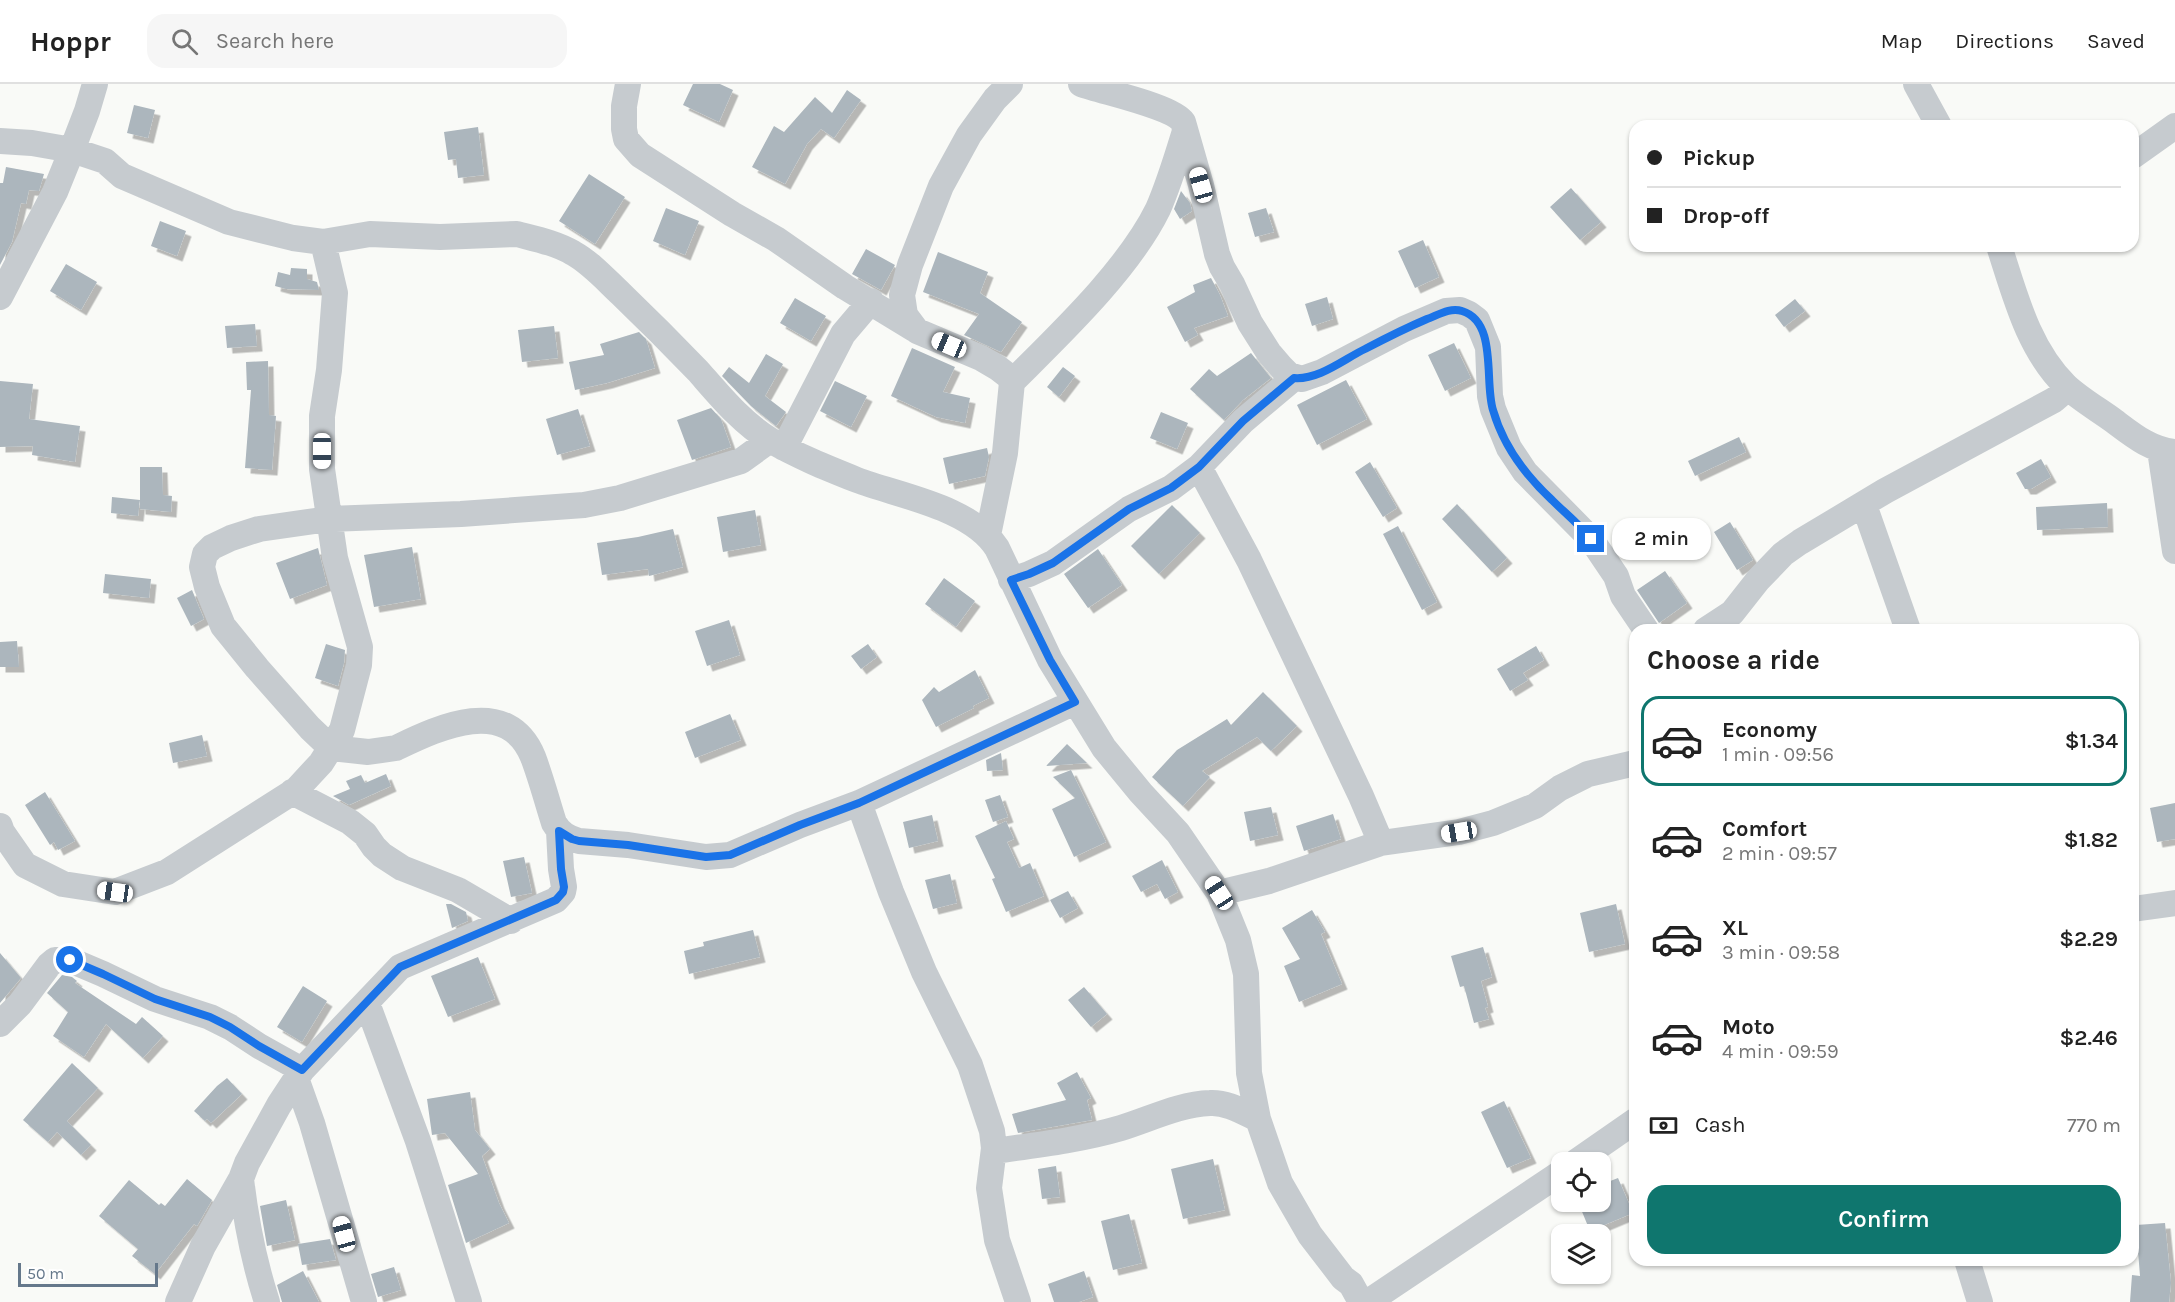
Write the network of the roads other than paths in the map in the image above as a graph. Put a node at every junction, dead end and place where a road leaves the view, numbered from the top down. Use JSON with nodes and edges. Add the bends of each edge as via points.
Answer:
{"nodes":[{"id":1,"x":95,"y":84,"type":"edge"},
{"id":2,"x":628,"y":84,"type":"edge"},
{"id":3,"x":1010,"y":84,"type":"edge"},
{"id":4,"x":1081,"y":84,"type":"edge"},
{"id":5,"x":1916,"y":84,"type":"edge"},
{"id":6,"x":1936,"y":120,"type":"edge"},
{"id":7,"x":2175,"y":126,"type":"edge"},
{"id":8,"x":1185,"y":131,"type":"junction"},
{"id":9,"x":0,"y":141,"type":"edge"},
{"id":10,"x":72,"y":150,"type":"junction"},
{"id":11,"x":2139,"y":152,"type":"edge"},
{"id":12,"x":323,"y":242,"type":"junction"},
{"id":13,"x":2001,"y":252,"type":"edge"},
{"id":14,"x":0,"y":297,"type":"edge"},
{"id":15,"x":871,"y":301,"type":"junction"},
{"id":16,"x":917,"y":331,"type":"junction"},
{"id":17,"x":1294,"y":378,"type":"junction"},
{"id":18,"x":1012,"y":382,"type":"junction"},
{"id":19,"x":2068,"y":388,"type":"junction"},
{"id":20,"x":777,"y":444,"type":"junction"},
{"id":21,"x":2167,"y":451,"type":"edge"},
{"id":22,"x":1199,"y":467,"type":"junction"},
{"id":23,"x":1864,"y":505,"type":"junction"},
{"id":24,"x":329,"y":519,"type":"junction"},
{"id":25,"x":988,"y":535,"type":"junction"},
{"id":26,"x":2175,"y":551,"type":"edge"},
{"id":27,"x":1011,"y":580,"type":"junction"},
{"id":28,"x":1642,"y":624,"type":"edge"},
{"id":29,"x":1715,"y":624,"type":"edge"},
{"id":30,"x":1906,"y":624,"type":"edge"},
{"id":31,"x":1075,"y":702,"type":"junction"},
{"id":32,"x":332,"y":748,"type":"junction"},
{"id":33,"x":1629,"y":765,"type":"edge"},
{"id":34,"x":292,"y":792,"type":"junction"},
{"id":35,"x":859,"y":803,"type":"junction"},
{"id":36,"x":0,"y":825,"type":"edge"},
{"id":37,"x":559,"y":831,"type":"junction"},
{"id":38,"x":1382,"y":843,"type":"junction"},
{"id":39,"x":1219,"y":893,"type":"junction"},
{"id":40,"x":2175,"y":903,"type":"edge"},
{"id":41,"x":2139,"y":908,"type":"edge"},
{"id":42,"x":511,"y":921,"type":"junction"},
{"id":43,"x":367,"y":1003,"type":"junction"},
{"id":44,"x":0,"y":1024,"type":"edge"},
{"id":45,"x":1249,"y":1073,"type":"junction"},
{"id":46,"x":299,"y":1074,"type":"junction"},
{"id":47,"x":1212,"y":1102,"type":"junction"},
{"id":48,"x":1258,"y":1119,"type":"junction"},
{"id":49,"x":1629,"y":1125,"type":"edge"},
{"id":50,"x":994,"y":1151,"type":"junction"},
{"id":51,"x":1590,"y":1152,"type":"edge"},
{"id":52,"x":242,"y":1179,"type":"junction"},
{"id":53,"x":1551,"y":1179,"type":"edge"},
{"id":54,"x":1969,"y":1266,"type":"edge"},
{"id":55,"x":178,"y":1302,"type":"edge"},
{"id":56,"x":267,"y":1302,"type":"edge"},
{"id":57,"x":364,"y":1302,"type":"edge"},
{"id":58,"x":469,"y":1302,"type":"edge"},
{"id":59,"x":1018,"y":1302,"type":"edge"},
{"id":60,"x":1360,"y":1302,"type":"edge"},
{"id":61,"x":1368,"y":1302,"type":"edge"},
{"id":62,"x":1980,"y":1302,"type":"edge"}],
"edges":[{"from":1,"to":10,"type":"street"},
{"from":2,"to":15,"type":"street","via":[[624,129],[626,139],[640,155]]},
{"from":3,"to":16,"type":"street","via":[[969,135],[941,186],[910,266],[902,295],[905,315]]},
{"from":4,"to":8,"type":"street","via":[[1174,114],[1183,122]]},
{"from":5,"to":6,"type":"street"},
{"from":7,"to":11,"type":"street"},
{"from":8,"to":17,"type":"street","via":[[1222,267],[1269,353]]},
{"from":8,"to":18,"type":"street","via":[[1166,189],[1143,235],[1059,335]]},
{"from":9,"to":10,"type":"street"},
{"from":10,"to":12,"type":"street","via":[[105,161],[122,176],[229,222]]},
{"from":10,"to":14,"type":"street","via":[[55,192]]},
{"from":12,"to":20,"type":"street","via":[[370,234],[505,234],[553,244],[590,265],[729,406]]},
{"from":12,"to":24,"type":"street","via":[[335,293],[322,416],[322,469]]},
{"from":13,"to":19,"type":"street","via":[[2026,327]]},
{"from":15,"to":16,"type":"street"},
{"from":15,"to":20,"type":"street","via":[[843,334]]},
{"from":16,"to":18,"type":"street","via":[[981,358]]},
{"from":17,"to":22,"type":"street","via":[[1243,421]]},
{"from":17,"to":28,"type":"street","via":[[1322,372],[1446,311],[1469,314],[1477,320],[1488,347],[1492,409],[1509,448],[1525,471],[1591,539]]},
{"from":18,"to":25,"type":"street","via":[[1005,453]]},
{"from":19,"to":21,"type":"street","via":[[2144,442]]},
{"from":19,"to":23,"type":"street","via":[[2054,400]]},
{"from":20,"to":24,"type":"street","via":[[741,461],[629,496],[584,505]]},
{"from":20,"to":25,"type":"street","via":[[858,480],[936,506]]},
{"from":21,"to":26,"type":"street"},
{"from":22,"to":27,"type":"street","via":[[1171,488],[1129,509],[1053,563]]},
{"from":22,"to":38,"type":"street","via":[[1282,627]]},
{"from":23,"to":29,"type":"street","via":[[1783,554],[1732,613]]},
{"from":23,"to":30,"type":"street"},
{"from":24,"to":32,"type":"street","via":[[334,558],[360,647],[347,713]]},
{"from":24,"to":32,"type":"street","via":[[259,529],[231,538],[212,547],[205,554],[202,567],[223,626],[310,728]]},
{"from":25,"to":27,"type":"street"},
{"from":27,"to":31,"type":"street"},
{"from":31,"to":35,"type":"street"},
{"from":31,"to":39,"type":"street","via":[[1104,748],[1178,833]]},
{"from":32,"to":34,"type":"street"},
{"from":32,"to":37,"type":"street","via":[[385,751],[459,722],[480,719],[501,725],[527,745]]},
{"from":33,"to":38,"type":"street","via":[[1588,774],[1535,806],[1493,823]]},
{"from":34,"to":36,"type":"street","via":[[167,872],[115,892],[63,885],[25,865]]},
{"from":34,"to":42,"type":"street","via":[[350,822],[382,855],[402,868],[458,890]]},
{"from":35,"to":37,"type":"street","via":[[730,855],[706,857],[579,841]]},
{"from":35,"to":50,"type":"street","via":[[924,972],[970,1065],[992,1131]]},
{"from":37,"to":42,"type":"street","via":[[563,892],[553,902]]},
{"from":38,"to":39,"type":"street","via":[[1269,881]]},
{"from":39,"to":45,"type":"street","via":[[1238,940],[1246,974]]},
{"from":40,"to":41,"type":"street"},
{"from":42,"to":43,"type":"street","via":[[400,967]]},
{"from":43,"to":46,"type":"street"},
{"from":43,"to":58,"type":"street","via":[[421,1152]]},
{"from":44,"to":46,"type":"street","via":[[49,964],[62,959],[155,999],[210,1017]]},
{"from":45,"to":47,"type":"street","via":[[1228,1096]]},
{"from":45,"to":48,"type":"street"},
{"from":46,"to":52,"type":"street","via":[[261,1137]]},
{"from":46,"to":57,"type":"street"},
{"from":47,"to":48,"type":"street","via":[[1235,1107]]},
{"from":47,"to":50,"type":"street","via":[[1080,1138]]},
{"from":48,"to":60,"type":"street","via":[[1280,1184],[1310,1235],[1351,1284]]},
{"from":49,"to":51,"type":"street"},
{"from":50,"to":59,"type":"street","via":[[989,1188],[997,1240]]},
{"from":52,"to":55,"type":"street","via":[[203,1246]]},
{"from":52,"to":56,"type":"street","via":[[256,1269]]},
{"from":53,"to":61,"type":"street"},
{"from":54,"to":62,"type":"street"}]}
